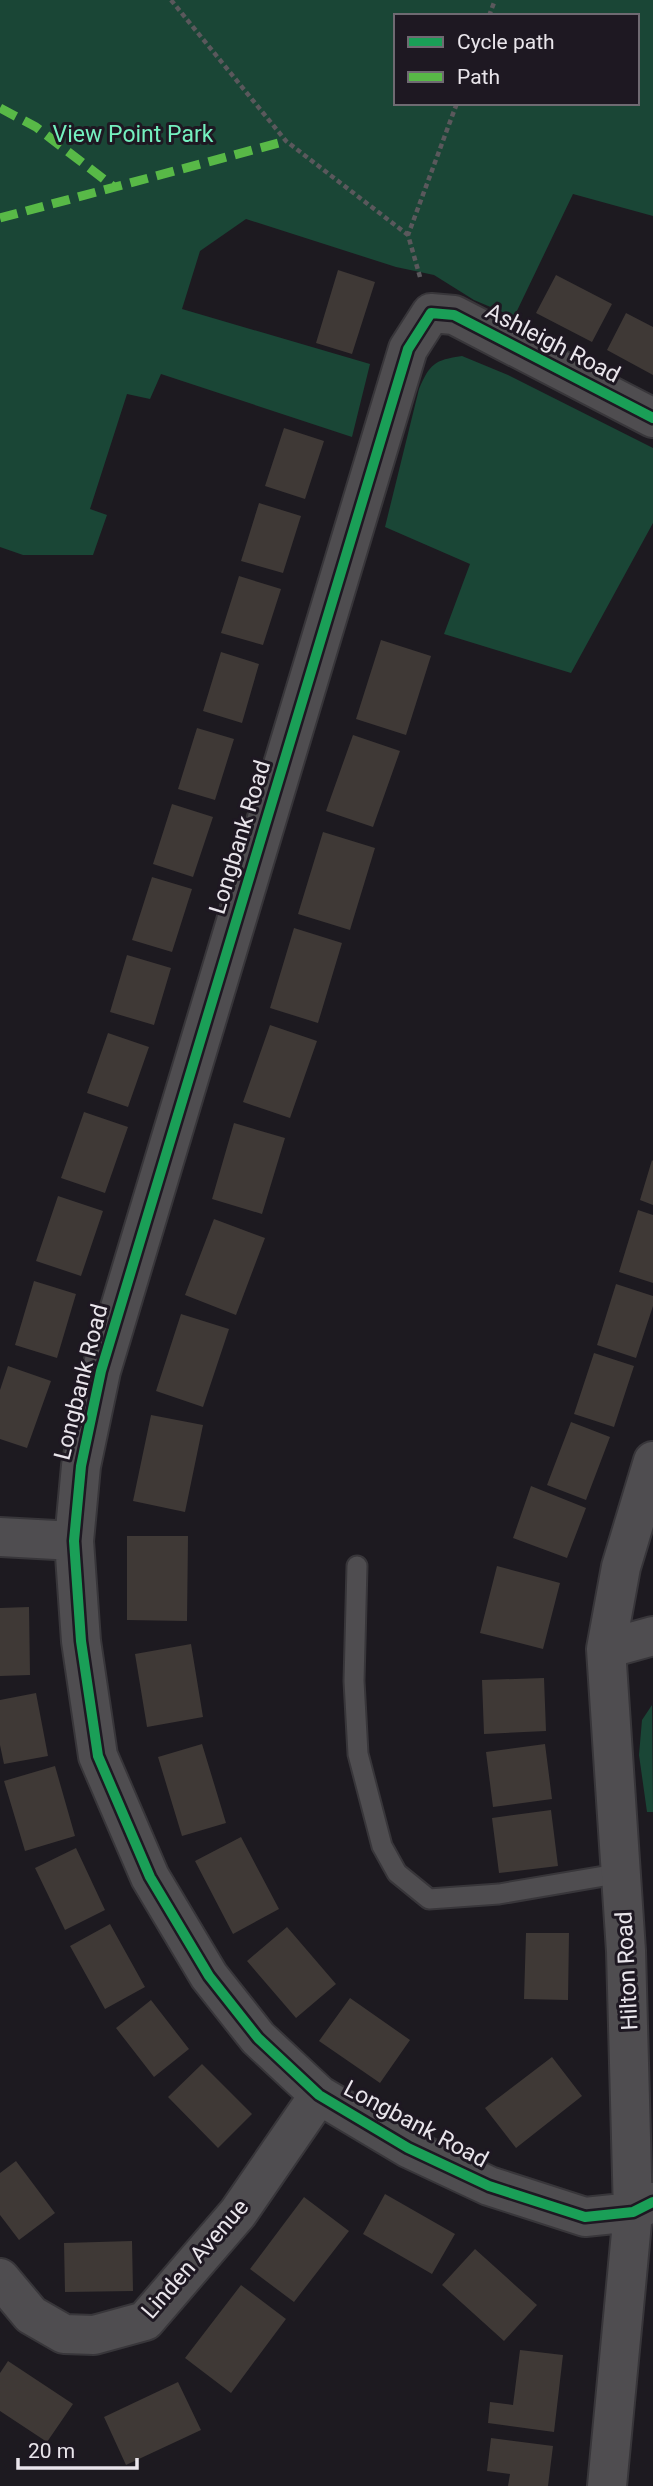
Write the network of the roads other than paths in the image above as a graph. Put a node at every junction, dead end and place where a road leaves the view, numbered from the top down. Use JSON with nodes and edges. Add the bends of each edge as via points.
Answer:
{"nodes":[{"id":1,"x":431,"y":313,"type":"joint"},
{"id":2,"x":653,"y":418,"type":"edge"},
{"id":3,"x":653,"y":1461,"type":"edge"},
{"id":4,"x":0,"y":1537,"type":"edge"},
{"id":5,"x":74,"y":1541,"type":"junction"},
{"id":6,"x":357,"y":1566,"type":"dead end"},
{"id":7,"x":653,"y":1636,"type":"edge"},
{"id":8,"x":606,"y":1649,"type":"junction"},
{"id":9,"x":622,"y":1873,"type":"junction"},
{"id":10,"x":318,"y":2095,"type":"junction"},
{"id":11,"x":643,"y":2207,"type":"edge"},
{"id":12,"x":0,"y":2278,"type":"edge"},
{"id":13,"x":607,"y":2486,"type":"edge"}],
"edges":[{"from":1,"to":2,"type":"street","name":"Ashleigh Road","via":[[454,315]]},
{"from":1,"to":5,"type":"street","name":"Longbank Road","via":[[408,349],[101,1371],[80,1466]]},
{"from":3,"to":8,"type":"street","name":"Hilton Road","via":[[621,1567]]},
{"from":4,"to":5,"type":"street"},
{"from":5,"to":10,"type":"street","name":"Longbank Road","via":[[81,1640],[98,1756],[150,1877],[209,1976],[258,2038]]},
{"from":6,"to":9,"type":"lane","via":[[354,1681],[358,1754],[382,1846],[397,1873],[429,1899],[499,1894]]},
{"from":7,"to":8,"type":"street"},
{"from":8,"to":9,"type":"street","name":"Hilton Road"},
{"from":9,"to":11,"type":"street","name":"Hilton Road","via":[[632,2098]]},
{"from":10,"to":11,"type":"street","name":"Longbank Road","via":[[408,2148],[489,2186],[585,2217]]},
{"from":10,"to":12,"type":"street","name":"Linden Avenue","via":[[238,2213],[145,2321],[94,2335],[64,2334],[31,2315]]},
{"from":11,"to":13,"type":"street","name":"Hilton Road"}]}
